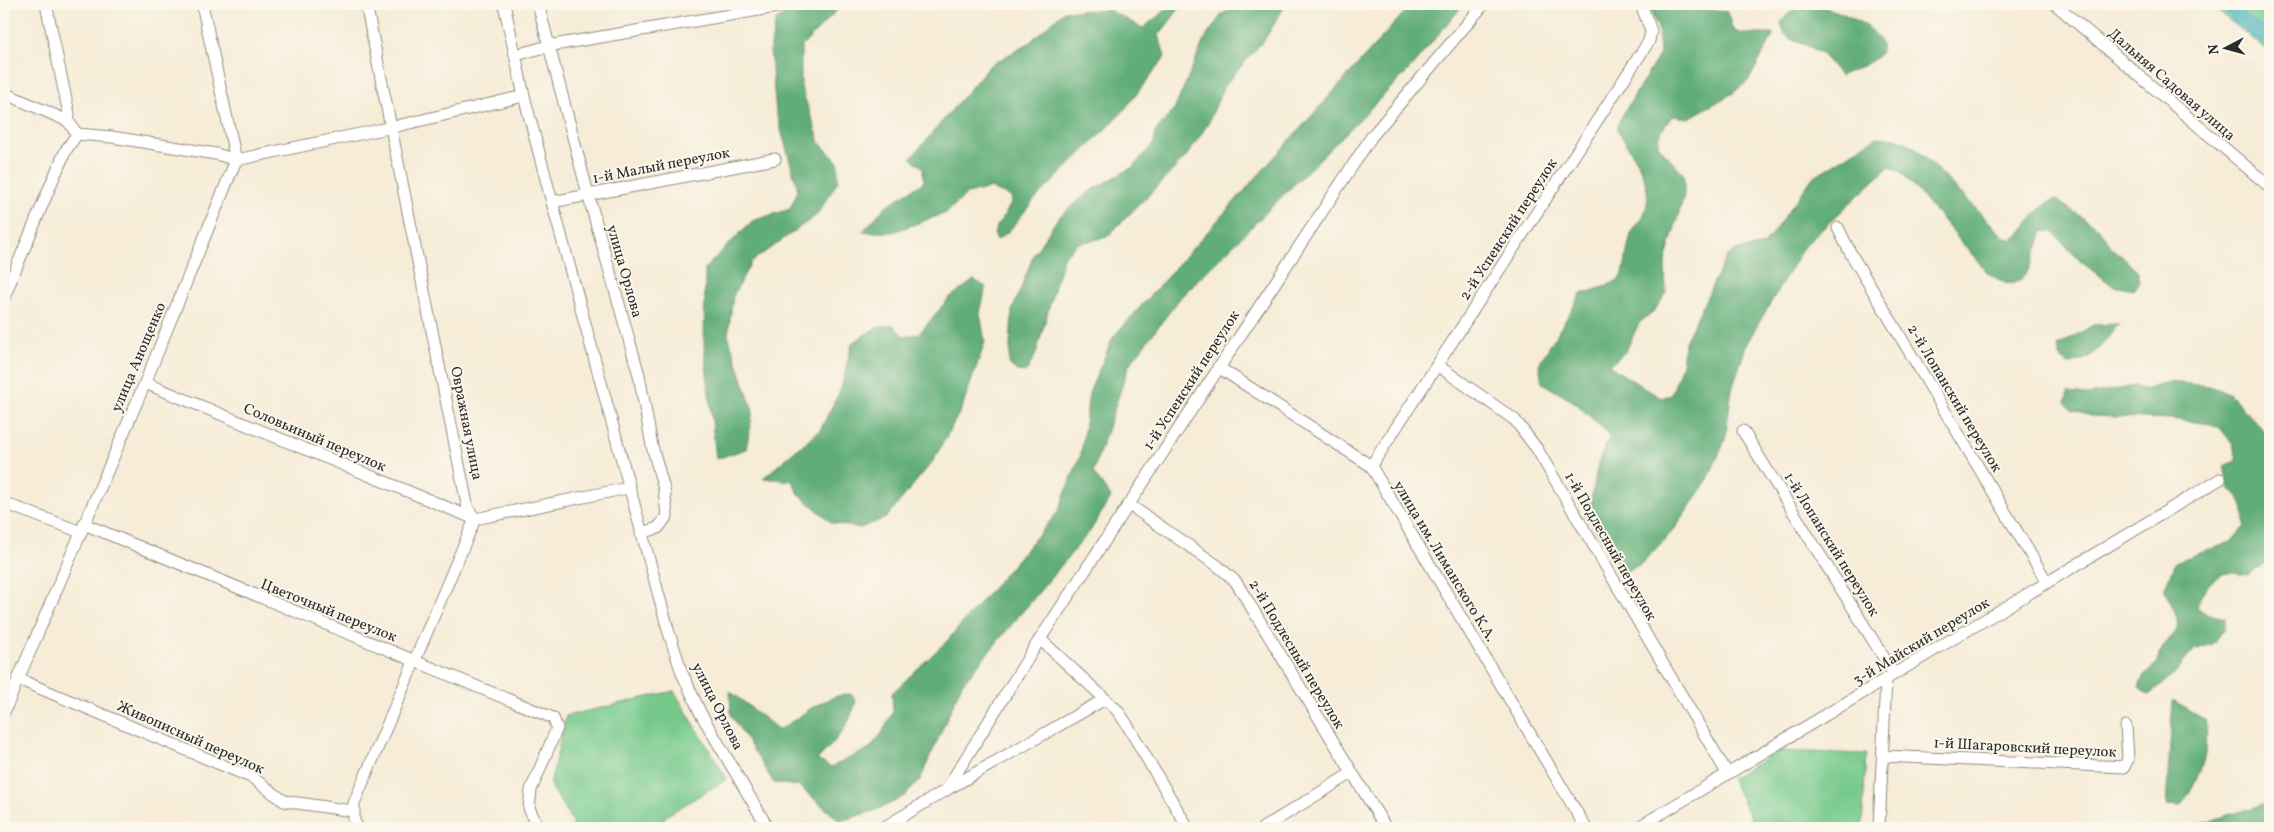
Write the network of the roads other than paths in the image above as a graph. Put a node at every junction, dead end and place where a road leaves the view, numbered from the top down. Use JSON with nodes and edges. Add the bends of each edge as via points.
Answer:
{"nodes":[{"id":1,"x":46,"y":4,"type":"edge"},
{"id":2,"x":202,"y":4,"type":"edge"},
{"id":3,"x":366,"y":4,"type":"edge"},
{"id":4,"x":504,"y":4,"type":"edge"},
{"id":5,"x":538,"y":4,"type":"edge"},
{"id":6,"x":1484,"y":4,"type":"edge"},
{"id":7,"x":1641,"y":4,"type":"edge"},
{"id":8,"x":2055,"y":4,"type":"edge"},
{"id":9,"x":782,"y":6,"type":"dead end"},
{"id":10,"x":548,"y":46,"type":"junction"},
{"id":11,"x":516,"y":54,"type":"junction"},
{"id":12,"x":4,"y":93,"type":"edge"},
{"id":13,"x":524,"y":96,"type":"junction"},
{"id":14,"x":68,"y":121,"type":"junction"},
{"id":15,"x":393,"y":127,"type":"junction"},
{"id":16,"x":77,"y":134,"type":"junction"},
{"id":17,"x":775,"y":159,"type":"dead end"},
{"id":18,"x":236,"y":160,"type":"junction"},
{"id":19,"x":2270,"y":187,"type":"edge"},
{"id":20,"x":588,"y":194,"type":"junction"},
{"id":21,"x":552,"y":202,"type":"junction"},
{"id":22,"x":1838,"y":228,"type":"dead end"},
{"id":23,"x":4,"y":298,"type":"edge"},
{"id":24,"x":1437,"y":364,"type":"junction"},
{"id":25,"x":1218,"y":367,"type":"junction"},
{"id":26,"x":144,"y":383,"type":"junction"},
{"id":27,"x":1743,"y":430,"type":"dead end"},
{"id":28,"x":1371,"y":466,"type":"junction"},
{"id":29,"x":2220,"y":480,"type":"dead end"},
{"id":30,"x":628,"y":488,"type":"junction"},
{"id":31,"x":4,"y":503,"type":"edge"},
{"id":32,"x":1128,"y":504,"type":"junction"},
{"id":33,"x":475,"y":520,"type":"junction"},
{"id":34,"x":82,"y":528,"type":"junction"},
{"id":35,"x":641,"y":533,"type":"junction"},
{"id":36,"x":2048,"y":582,"type":"junction"},
{"id":37,"x":1040,"y":639,"type":"junction"},
{"id":38,"x":415,"y":661,"type":"junction"},
{"id":39,"x":1890,"y":677,"type":"junction"},
{"id":40,"x":18,"y":679,"type":"junction"},
{"id":41,"x":1105,"y":699,"type":"junction"},
{"id":42,"x":4,"y":712,"type":"edge"},
{"id":43,"x":2126,"y":726,"type":"dead end"},
{"id":44,"x":1883,"y":756,"type":"junction"},
{"id":45,"x":1352,"y":773,"type":"junction"},
{"id":46,"x":1727,"y":773,"type":"junction"},
{"id":47,"x":946,"y":790,"type":"junction"},
{"id":48,"x":353,"y":811,"type":"junction"},
{"id":49,"x":358,"y":828,"type":"edge"},
{"id":50,"x":538,"y":828,"type":"edge"},
{"id":51,"x":768,"y":828,"type":"edge"},
{"id":52,"x":883,"y":828,"type":"edge"},
{"id":53,"x":1188,"y":828,"type":"edge"},
{"id":54,"x":1263,"y":828,"type":"edge"},
{"id":55,"x":1386,"y":828,"type":"edge"},
{"id":56,"x":1586,"y":828,"type":"edge"},
{"id":57,"x":1638,"y":828,"type":"edge"},
{"id":58,"x":1879,"y":828,"type":"edge"}],
"edges":[{"from":1,"to":14,"type":"street"},
{"from":2,"to":18,"type":"street"},
{"from":3,"to":15,"type":"street","name":"Овражная улица"},
{"from":4,"to":11,"type":"street","name":"улица Орлова"},
{"from":5,"to":10,"type":"street","name":"улица Орлова"},
{"from":6,"to":25,"type":"street","name":"1-й Успенский переулок","via":[[1372,136]]},
{"from":7,"to":24,"type":"street","name":"2-й Успенский переулок","via":[[1650,24],[1649,41]]},
{"from":8,"to":19,"type":"street","name":"Дальняя Садовая улица"},
{"from":9,"to":10,"type":"street"},
{"from":10,"to":11,"type":"street"},
{"from":10,"to":20,"type":"street","name":"улица Орлова"},
{"from":11,"to":13,"type":"street","name":"улица Орлова"},
{"from":12,"to":14,"type":"street"},
{"from":13,"to":15,"type":"street"},
{"from":13,"to":21,"type":"street","name":"улица Орлова"},
{"from":14,"to":16,"type":"street"},
{"from":15,"to":18,"type":"street"},
{"from":15,"to":33,"type":"street","name":"Овражная улица","via":[[468,509]]},
{"from":16,"to":18,"type":"street","via":[[216,154]]},
{"from":16,"to":23,"type":"street","via":[[66,150]]},
{"from":17,"to":20,"type":"street","name":"1-й Малый переулок"},
{"from":18,"to":26,"type":"street","name":"улица Анощенко"},
{"from":20,"to":21,"type":"street","name":"1-й Малый переулок"},
{"from":20,"to":35,"type":"street","name":"улица Орлова","via":[[639,375],[652,446],[664,489],[666,516],[658,528]]},
{"from":21,"to":30,"type":"street","name":"улица Орлова"},
{"from":22,"to":36,"type":"street","name":"2-й Лопанский переулок"},
{"from":24,"to":28,"type":"street","name":"2-й Успенский переулок"},
{"from":24,"to":46,"type":"street","name":"1-й Подлесный переулок","via":[[1516,420],[1537,450]]},
{"from":25,"to":28,"type":"street","name":"улица им. Лиманского К.А."},
{"from":25,"to":32,"type":"street","name":"1-й Успенский переулок"},
{"from":26,"to":33,"type":"street","name":"Соловьиный переулок"},
{"from":26,"to":34,"type":"street","name":"улица Анощенко"},
{"from":27,"to":39,"type":"street","name":"1-й Лопанский переулок"},
{"from":28,"to":56,"type":"street","name":"улица им. Лиманского К.А."},
{"from":29,"to":36,"type":"street","name":"3-й Майский переулок"},
{"from":30,"to":33,"type":"street"},
{"from":30,"to":35,"type":"street","name":"улица Орлова"},
{"from":31,"to":34,"type":"street","name":"Цветочный переулок"},
{"from":32,"to":37,"type":"street","name":"1-й Успенский переулок"},
{"from":32,"to":45,"type":"street","name":"2-й Подлесный переулок","via":[[1236,582]]},
{"from":33,"to":38,"type":"street"},
{"from":34,"to":38,"type":"street","name":"Цветочный переулок"},
{"from":34,"to":40,"type":"street","name":"улица Анощенко"},
{"from":35,"to":51,"type":"street","name":"улица Орлова","via":[[682,673],[701,714]]},
{"from":36,"to":39,"type":"street","name":"3-й Майский переулок"},
{"from":37,"to":41,"type":"street"},
{"from":37,"to":47,"type":"street","name":"1-й Успенский переулок"},
{"from":38,"to":48,"type":"street"},
{"from":38,"to":50,"type":"street","name":"Цветочный переулок","via":[[553,718],[557,728],[532,790],[529,808]]},
{"from":39,"to":44,"type":"street"},
{"from":39,"to":46,"type":"street","name":"3-й Майский переулок"},
{"from":40,"to":42,"type":"street","name":"улица Анощенко"},
{"from":40,"to":48,"type":"street","name":"Живописный переулок","via":[[253,778],[284,801]]},
{"from":41,"to":47,"type":"street","name":"1-й Успенский переулок"},
{"from":41,"to":53,"type":"street","via":[[1126,723]]},
{"from":43,"to":44,"type":"street","name":"1-й Шагаровский переулок","via":[[2128,759],[2124,767]]},
{"from":44,"to":58,"type":"street"},
{"from":45,"to":54,"type":"street"},
{"from":45,"to":55,"type":"street","name":"2-й Подлесный переулок"},
{"from":46,"to":57,"type":"street","name":"3-й Майский переулок"},
{"from":47,"to":52,"type":"street","name":"1-й Успенский переулок"},
{"from":48,"to":49,"type":"street"}]}
